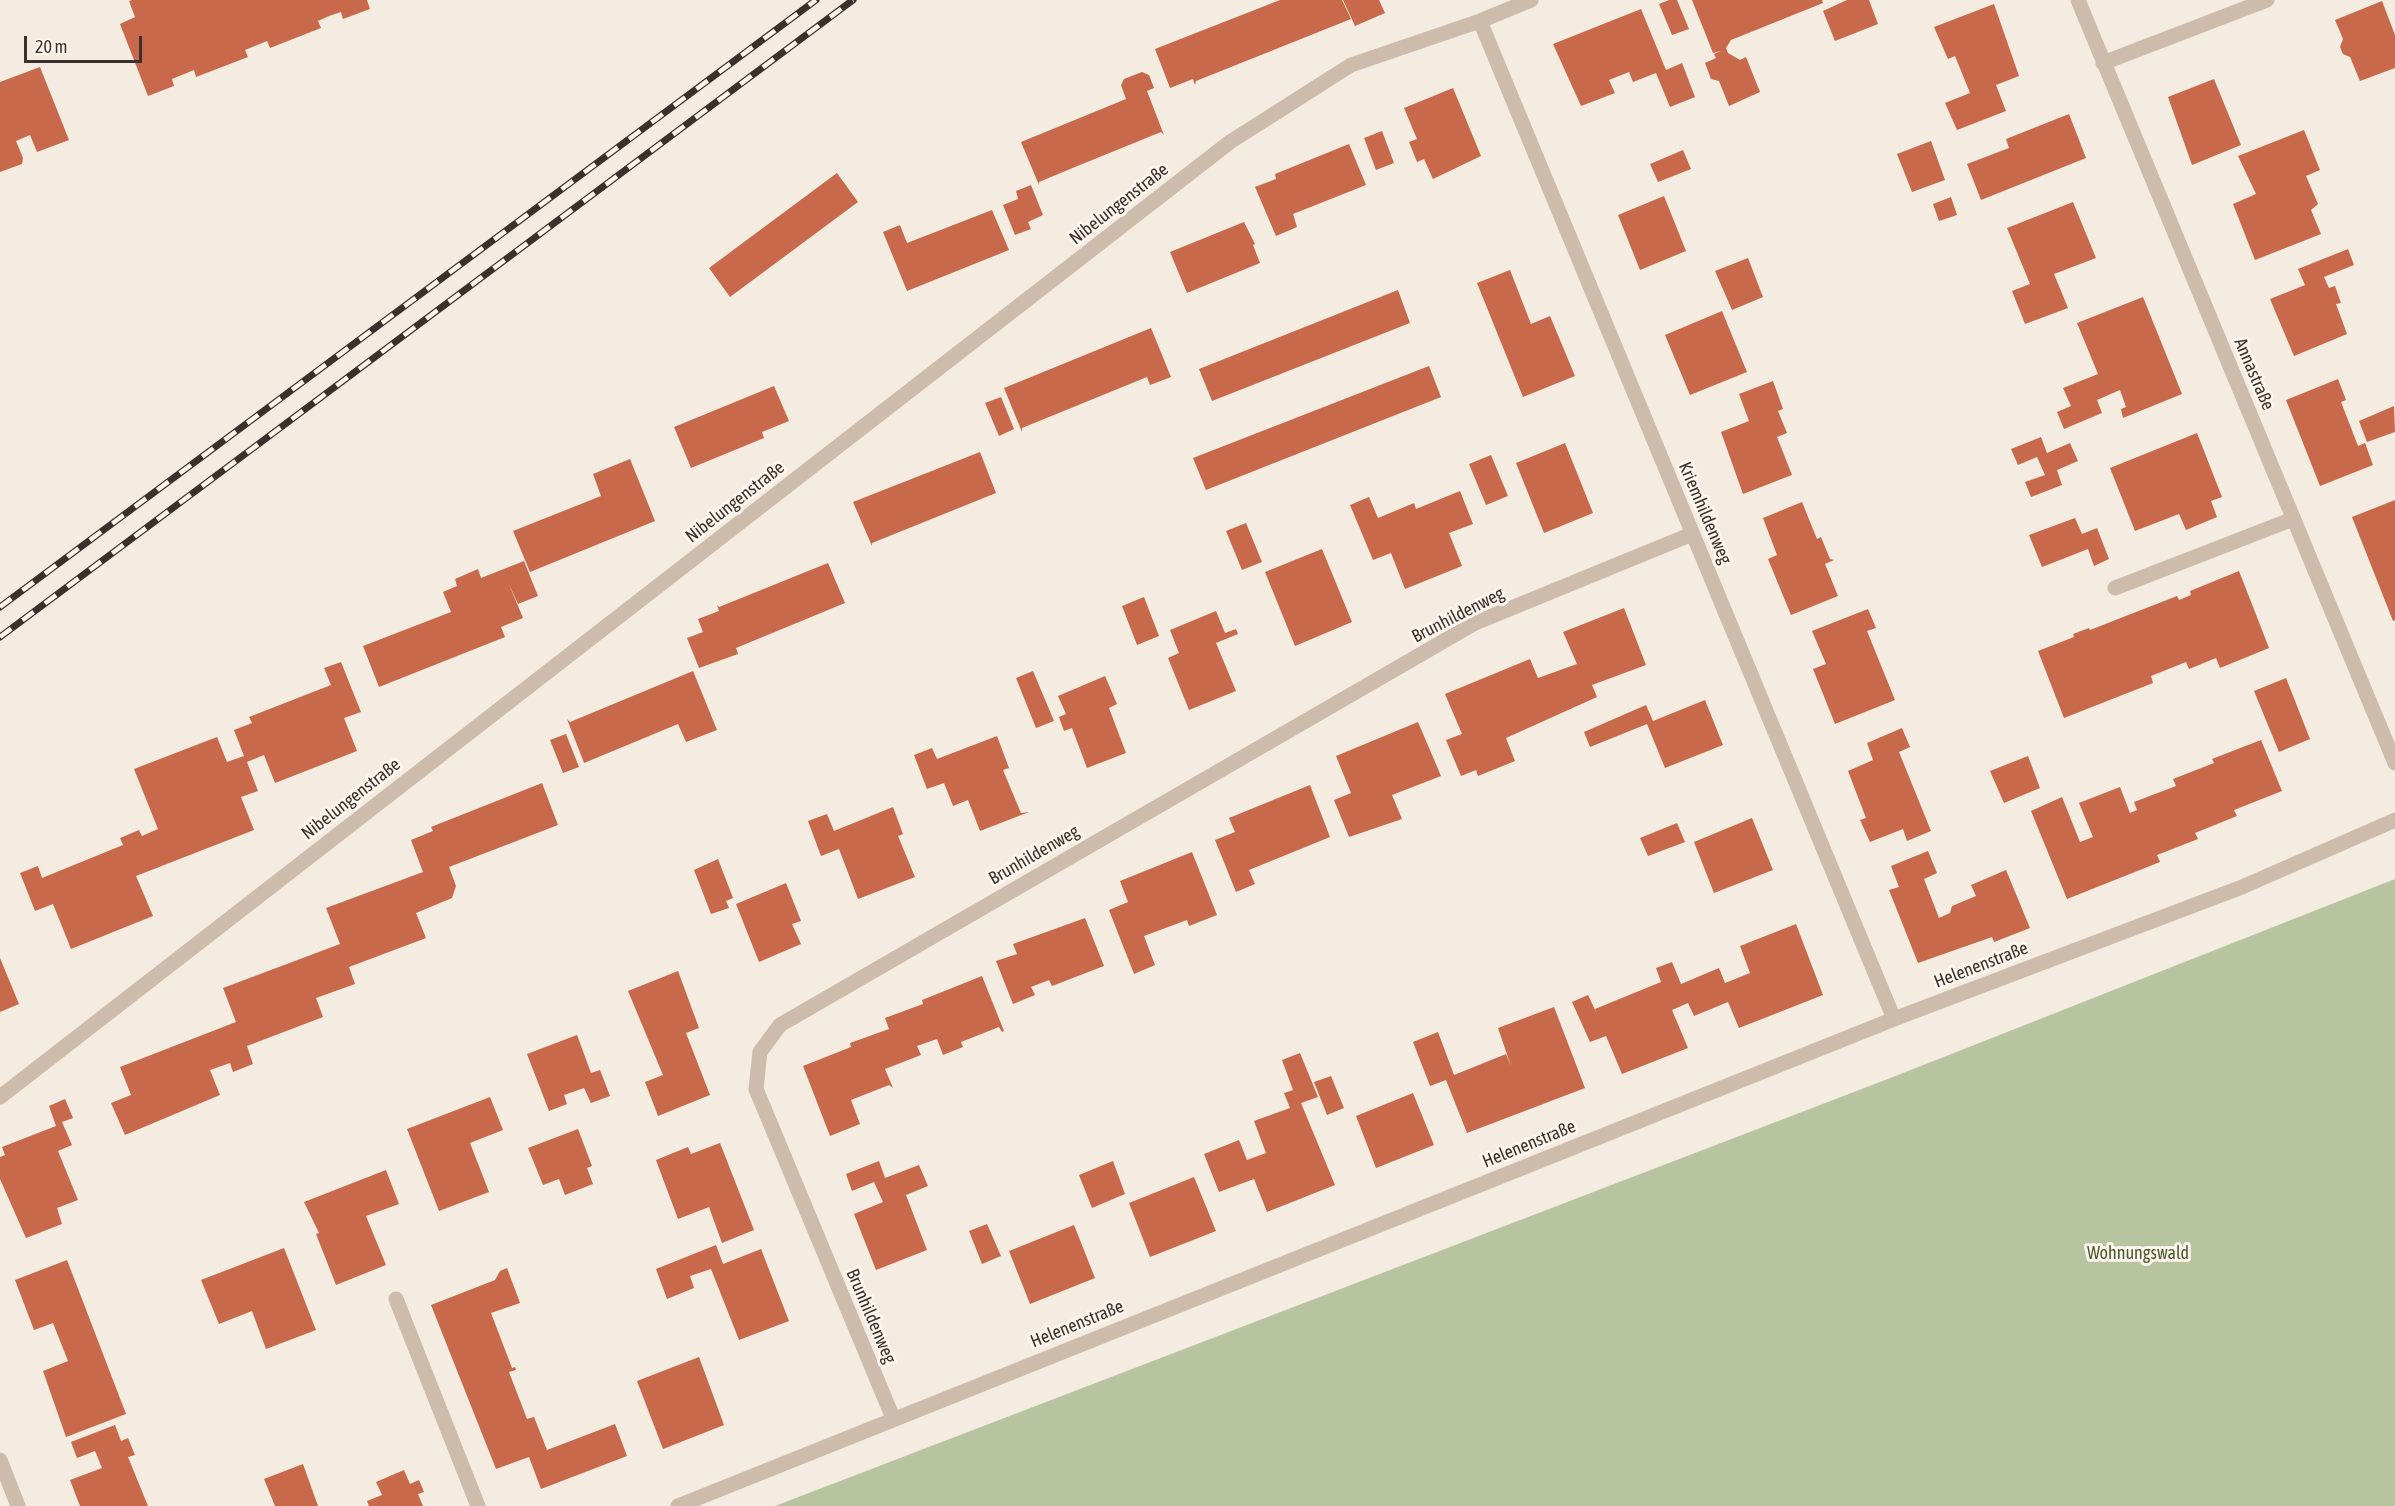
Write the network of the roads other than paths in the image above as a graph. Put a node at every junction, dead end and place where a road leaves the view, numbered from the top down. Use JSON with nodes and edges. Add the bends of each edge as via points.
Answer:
{"nodes":[{"id":1,"x":1531,"y":0,"type":"edge"},
{"id":2,"x":2078,"y":0,"type":"edge"},
{"id":3,"x":2267,"y":0,"type":"edge"},
{"id":4,"x":1480,"y":21,"type":"junction"},
{"id":5,"x":2103,"y":63,"type":"junction"},
{"id":6,"x":2293,"y":519,"type":"junction"},
{"id":7,"x":1692,"y":534,"type":"junction"},
{"id":8,"x":2115,"y":588,"type":"dead end"},
{"id":9,"x":2395,"y":762,"type":"edge"},
{"id":10,"x":2395,"y":820,"type":"edge"},
{"id":11,"x":1894,"y":1019,"type":"junction"},
{"id":12,"x":0,"y":1097,"type":"edge"},
{"id":13,"x":396,"y":1299,"type":"dead end"},
{"id":14,"x":893,"y":1418,"type":"junction"},
{"id":15,"x":0,"y":1460,"type":"edge"},
{"id":16,"x":18,"y":1506,"type":"edge"},
{"id":17,"x":478,"y":1506,"type":"edge"},
{"id":18,"x":678,"y":1506,"type":"edge"}],
"edges":[{"from":1,"to":4,"type":"street","name":"Nibelungenstraße"},
{"from":2,"to":5,"type":"street","name":"Annastraße"},
{"from":3,"to":5,"type":"street"},
{"from":4,"to":7,"type":"street","name":"Kriemhildenweg"},
{"from":4,"to":12,"type":"street","name":"Nibelungenstraße","via":[[1351,65],[1230,142]]},
{"from":5,"to":6,"type":"street","name":"Annastraße"},
{"from":6,"to":8,"type":"street"},
{"from":6,"to":9,"type":"street","name":"Annastraße"},
{"from":7,"to":11,"type":"street","name":"Kriemhildenweg"},
{"from":7,"to":14,"type":"street","name":"Brunhildenweg","via":[[1475,623],[780,1025],[759,1052],[756,1089]]},
{"from":10,"to":11,"type":"street","name":"Helenenstraße","via":[[2242,887]]},
{"from":11,"to":14,"type":"street","name":"Helenenstraße"},
{"from":13,"to":17,"type":"street"},
{"from":14,"to":18,"type":"street","name":"Helenenstraße"},
{"from":15,"to":16,"type":"street"}]}
